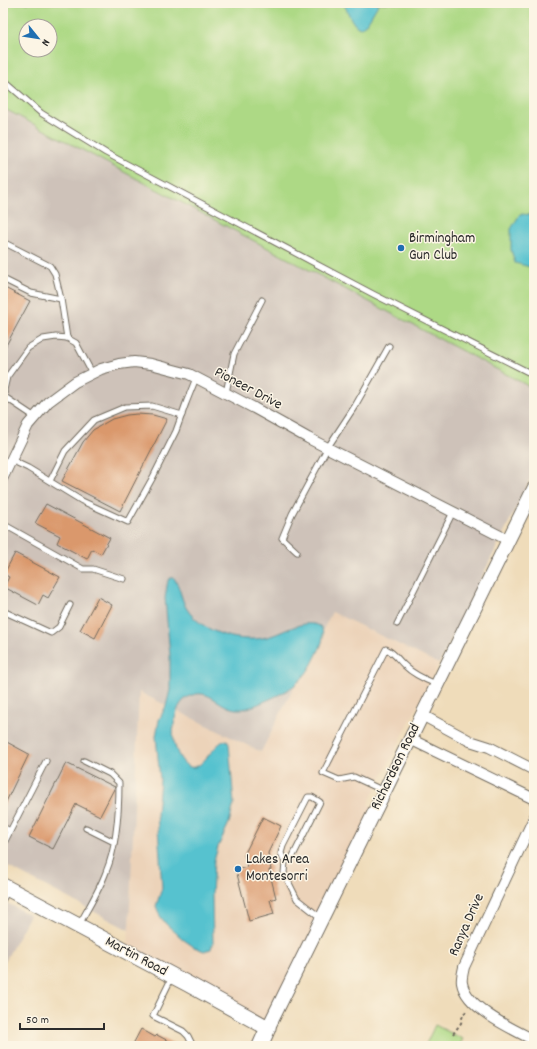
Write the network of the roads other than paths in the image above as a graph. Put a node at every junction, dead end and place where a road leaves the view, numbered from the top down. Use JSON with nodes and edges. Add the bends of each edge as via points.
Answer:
{"nodes":[{"id":1,"x":3,"y":80,"type":"edge"},
{"id":2,"x":3,"y":242,"type":"edge"},
{"id":3,"x":3,"y":279,"type":"edge"},
{"id":4,"x":61,"y":299,"type":"junction"},
{"id":5,"x":262,"y":300,"type":"dead end"},
{"id":6,"x":67,"y":338,"type":"junction"},
{"id":7,"x":389,"y":346,"type":"dead end"},
{"id":8,"x":92,"y":373,"type":"junction"},
{"id":9,"x":534,"y":375,"type":"edge"},
{"id":10,"x":196,"y":378,"type":"junction"},
{"id":11,"x":226,"y":393,"type":"junction"},
{"id":12,"x":182,"y":415,"type":"junction"},
{"id":13,"x":35,"y":417,"type":"junction"},
{"id":14,"x":328,"y":447,"type":"junction"},
{"id":15,"x":11,"y":460,"type":"junction"},
{"id":16,"x":3,"y":477,"type":"edge"},
{"id":17,"x":50,"y":481,"type":"junction"},
{"id":18,"x":534,"y":488,"type":"edge"},
{"id":19,"x":453,"y":512,"type":"junction"},
{"id":20,"x":3,"y":524,"type":"edge"},
{"id":21,"x":508,"y":540,"type":"junction"},
{"id":22,"x":297,"y":552,"type":"dead end"},
{"id":23,"x":124,"y":579,"type":"dead end"},
{"id":24,"x":70,"y":605,"type":"dead end"},
{"id":25,"x":3,"y":611,"type":"edge"},
{"id":26,"x":397,"y":624,"type":"dead end"},
{"id":27,"x":437,"y":684,"type":"junction"},
{"id":28,"x":422,"y":715,"type":"junction"},
{"id":29,"x":410,"y":739,"type":"junction"},
{"id":30,"x":46,"y":761,"type":"dead end"},
{"id":31,"x":84,"y":761,"type":"dead end"},
{"id":32,"x":534,"y":770,"type":"edge"},
{"id":33,"x":384,"y":791,"type":"junction"},
{"id":34,"x":534,"y":799,"type":"edge"},
{"id":35,"x":534,"y":818,"type":"edge"},
{"id":36,"x":3,"y":827,"type":"edge"},
{"id":37,"x":86,"y":828,"type":"dead end"},
{"id":38,"x":10,"y":831,"type":"junction"},
{"id":39,"x":114,"y":842,"type":"junction"},
{"id":40,"x":3,"y":845,"type":"edge"},
{"id":41,"x":285,"y":862,"type":"junction"},
{"id":42,"x":5,"y":892,"type":"edge"},
{"id":43,"x":321,"y":918,"type":"junction"},
{"id":44,"x":79,"y":926,"type":"junction"},
{"id":45,"x":173,"y":977,"type":"junction"},
{"id":46,"x":268,"y":1028,"type":"junction"},
{"id":47,"x":534,"y":1040,"type":"edge"},
{"id":48,"x":193,"y":1046,"type":"edge"},
{"id":49,"x":260,"y":1046,"type":"edge"}],
"edges":[{"from":1,"to":9,"type":"lane","via":[[41,113],[106,153],[373,294]]},
{"from":2,"to":4,"type":"lane","via":[[50,266],[55,274]]},
{"from":3,"to":4,"type":"lane","via":[[31,293]]},
{"from":4,"to":6,"type":"lane"},
{"from":5,"to":11,"type":"lane","via":[[234,354]]},
{"from":6,"to":8,"type":"lane","via":[[76,343]]},
{"from":6,"to":13,"type":"lane","via":[[42,339],[28,348],[7,377],[5,397]]},
{"from":7,"to":14,"type":"lane","via":[[359,400]]},
{"from":8,"to":10,"type":"street","name":"Pioneer Drive","via":[[134,362],[171,368]]},
{"from":8,"to":13,"type":"street","name":"Pioneer Drive","via":[[48,402]]},
{"from":10,"to":11,"type":"street","name":"Pioneer Drive"},
{"from":10,"to":12,"type":"lane"},
{"from":11,"to":14,"type":"street","name":"Pioneer Drive"},
{"from":12,"to":17,"type":"lane","via":[[152,406],[125,407],[94,420],[65,451]]},
{"from":12,"to":17,"type":"lane","via":[[170,444],[128,522],[82,501]]},
{"from":13,"to":15,"type":"street","name":"Pioneer Drive","via":[[28,425]]},
{"from":14,"to":19,"type":"street","name":"Pioneer Drive"},
{"from":14,"to":22,"type":"lane","via":[[282,538]]},
{"from":15,"to":16,"type":"street","name":"Pioneer Drive"},
{"from":15,"to":17,"type":"lane"},
{"from":18,"to":21,"type":"street","name":"Richardson Road"},
{"from":19,"to":21,"type":"street","name":"Pioneer Drive"},
{"from":19,"to":26,"type":"lane"},
{"from":20,"to":23,"type":"lane","via":[[83,569],[93,569]]},
{"from":21,"to":27,"type":"street","name":"Richardson Road"},
{"from":24,"to":25,"type":"lane","via":[[59,627],[51,633]]},
{"from":27,"to":28,"type":"street","name":"Richardson Road"},
{"from":27,"to":33,"type":"lane","via":[[405,667],[394,652],[386,648],[323,773],[339,780],[354,777]]},
{"from":28,"to":29,"type":"street","name":"Richardson Road"},
{"from":28,"to":32,"type":"street"},
{"from":29,"to":33,"type":"street","name":"Richardson Road"},
{"from":29,"to":34,"type":"street"},
{"from":30,"to":38,"type":"lane"},
{"from":31,"to":39,"type":"lane","via":[[110,774],[119,783],[119,807]]},
{"from":33,"to":43,"type":"street","name":"Richardson Road"},
{"from":35,"to":47,"type":"street","name":"Ranya Drive","via":[[464,968],[462,983],[466,994],[484,1012]]},
{"from":36,"to":38,"type":"lane"},
{"from":37,"to":39,"type":"lane"},
{"from":38,"to":40,"type":"lane"},
{"from":39,"to":44,"type":"lane","via":[[106,872]]},
{"from":41,"to":41,"type":"lane","via":[[281,853],[283,846],[308,797],[314,798],[320,802],[292,858]]},
{"from":41,"to":43,"type":"lane","via":[[284,873],[297,899]]},
{"from":42,"to":44,"type":"main road","name":"Martin Road"},
{"from":43,"to":46,"type":"street","name":"Richardson Road"},
{"from":44,"to":45,"type":"main road","name":"Martin Road"},
{"from":45,"to":46,"type":"main road","name":"Martin Road"},
{"from":45,"to":48,"type":"lane","via":[[153,1016],[183,1031]]},
{"from":46,"to":49,"type":"main road","name":"Richardson Road"}]}
